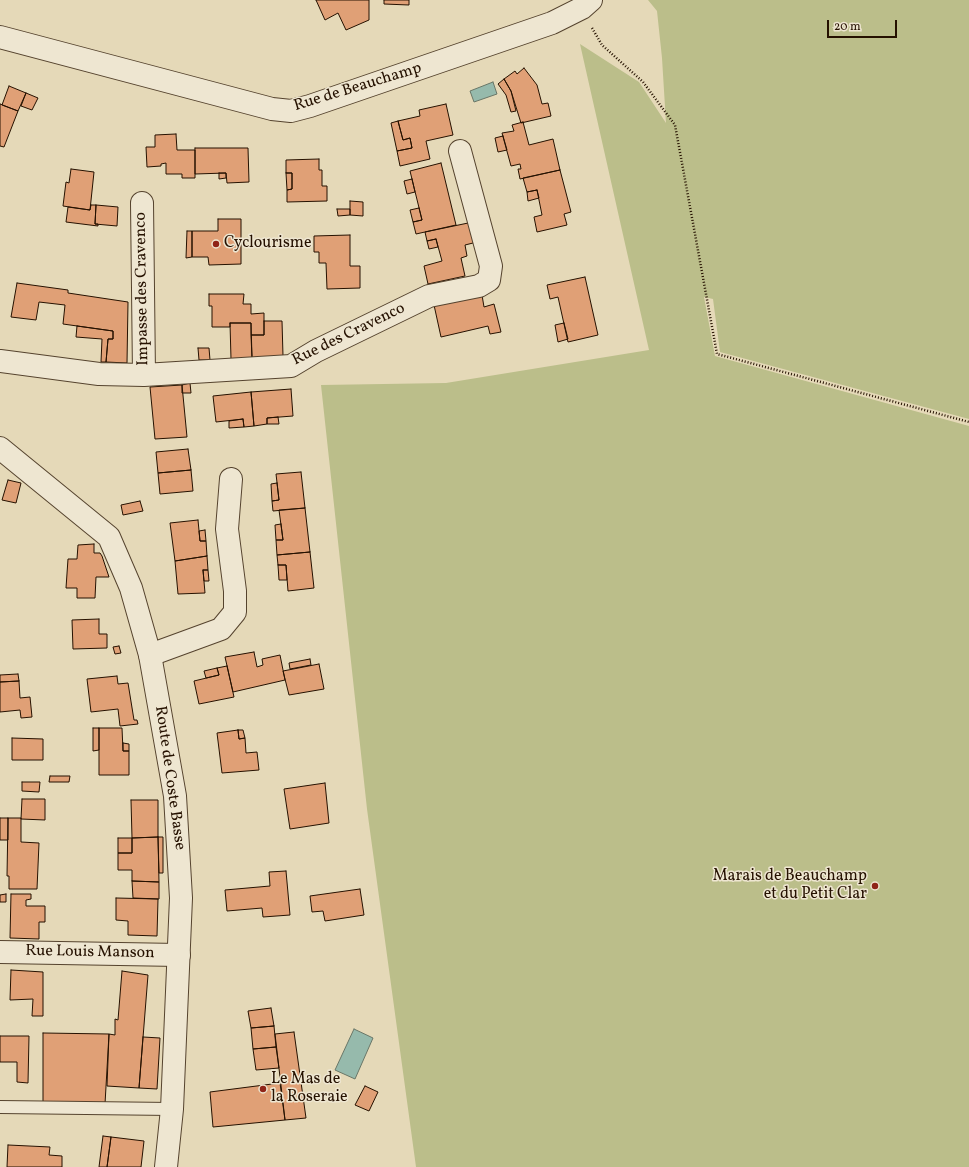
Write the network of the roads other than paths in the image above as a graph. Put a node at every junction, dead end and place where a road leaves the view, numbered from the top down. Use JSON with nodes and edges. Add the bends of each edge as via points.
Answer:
{"nodes":[{"id":1,"x":586,"y":4,"type":"edge"},
{"id":2,"x":0,"y":37,"type":"edge"},
{"id":3,"x":460,"y":151,"type":"dead end"},
{"id":4,"x":142,"y":203,"type":"dead end"},
{"id":5,"x":0,"y":362,"type":"edge"},
{"id":6,"x":144,"y":374,"type":"junction"},
{"id":7,"x":0,"y":448,"type":"edge"},
{"id":8,"x":231,"y":479,"type":"dead end"},
{"id":9,"x":150,"y":655,"type":"junction"},
{"id":10,"x":0,"y":952,"type":"edge"},
{"id":11,"x":179,"y":955,"type":"junction"},
{"id":12,"x":0,"y":1107,"type":"edge"},
{"id":13,"x":172,"y":1109,"type":"junction"},
{"id":14,"x":166,"y":1167,"type":"edge"}],
"edges":[{"from":1,"to":2,"type":"street","name":"Rue de Beauchamp","via":[[552,23],[291,111],[272,109]]},
{"from":3,"to":6,"type":"street","name":"Rue des Cravenco","via":[[491,266],[489,280],[479,286],[429,296],[316,351],[291,366]]},
{"from":4,"to":6,"type":"street","name":"Impasse des Cravenco"},
{"from":5,"to":6,"type":"street","name":"Rue des Cravenco","via":[[99,374]]},
{"from":7,"to":9,"type":"street","name":"Route de Coste Basse","via":[[109,537],[131,588]]},
{"from":8,"to":9,"type":"street","via":[[227,529],[235,591],[235,612],[221,628]]},
{"from":9,"to":11,"type":"street","name":"Route de Coste Basse","via":[[174,796],[181,898]]},
{"from":10,"to":11,"type":"street","name":"Rue Louis Manson"},
{"from":11,"to":13,"type":"street","name":"Route de Coste Basse"},
{"from":12,"to":13,"type":"lane"},
{"from":13,"to":14,"type":"street","name":"Route de Coste Basse"}]}
